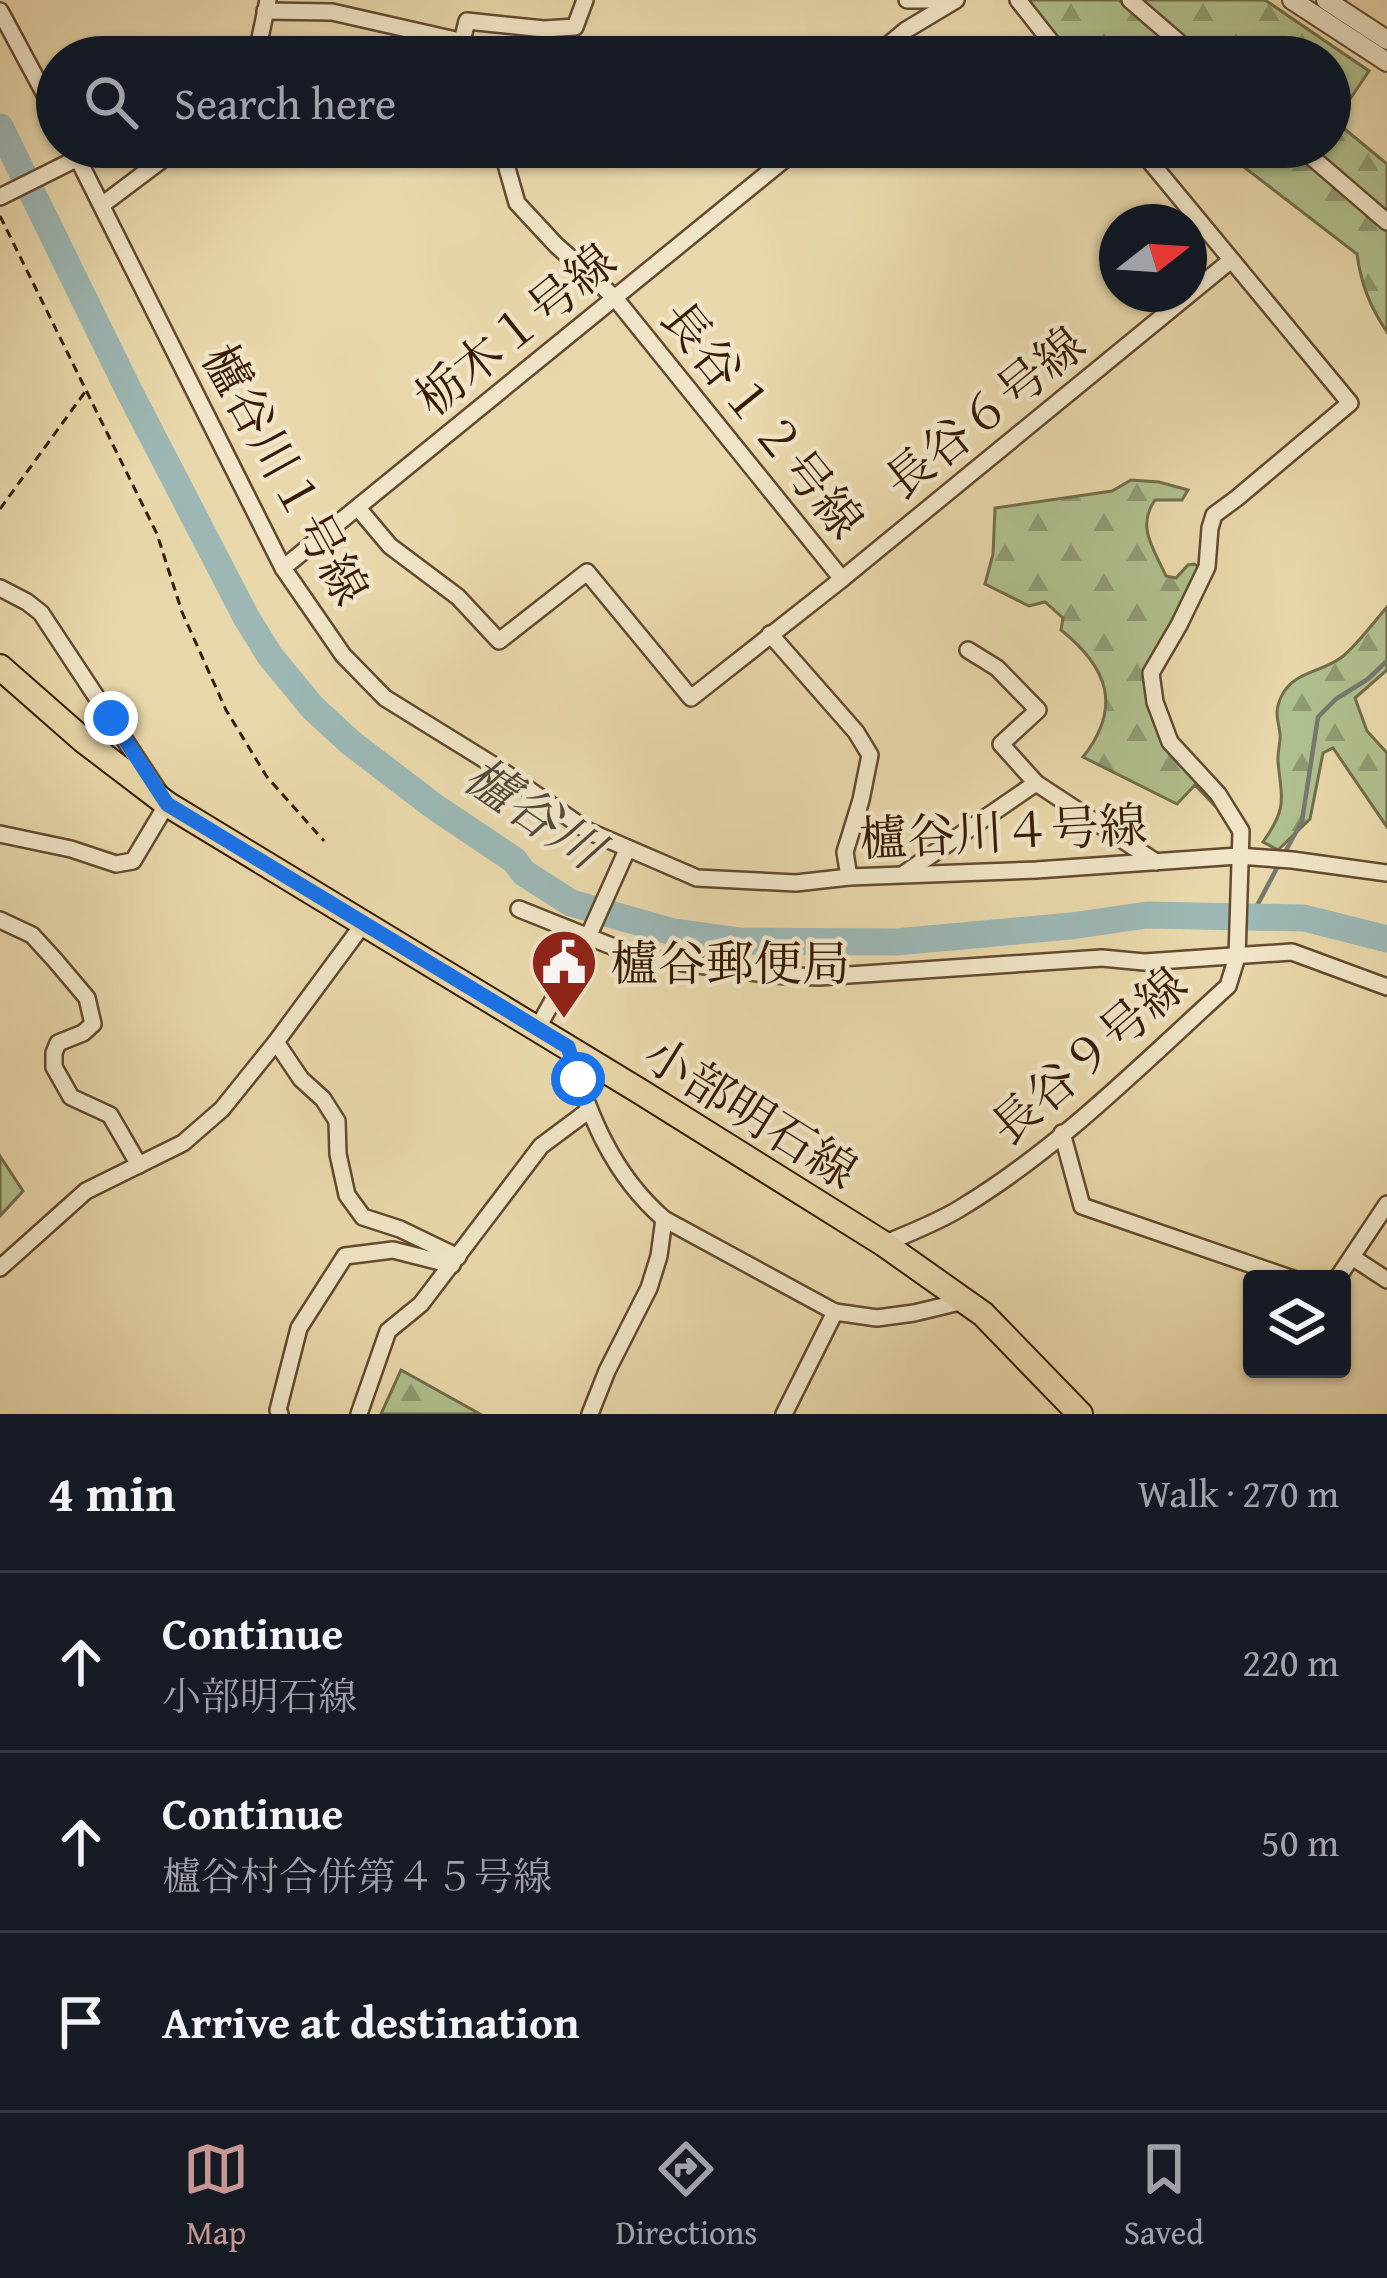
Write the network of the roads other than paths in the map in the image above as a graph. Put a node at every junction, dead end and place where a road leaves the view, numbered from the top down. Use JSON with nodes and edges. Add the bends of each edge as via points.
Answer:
{"nodes":[{"id":1,"x":585,"y":0,"type":"edge"},
{"id":2,"x":907,"y":0,"type":"edge"},
{"id":3,"x":946,"y":0,"type":"edge"},
{"id":4,"x":956,"y":0,"type":"edge"},
{"id":5,"x":1018,"y":0,"type":"edge"},
{"id":6,"x":1130,"y":0,"type":"edge"},
{"id":7,"x":1292,"y":0,"type":"edge"},
{"id":8,"x":1325,"y":0,"type":"edge"},
{"id":9,"x":1,"y":5,"type":"edge"},
{"id":10,"x":266,"y":5,"type":"edge"},
{"id":11,"x":260,"y":36,"type":"edge"},
{"id":12,"x":414,"y":36,"type":"edge"},
{"id":13,"x":463,"y":36,"type":"edge"},
{"id":14,"x":899,"y":36,"type":"edge"},
{"id":15,"x":1046,"y":36,"type":"edge"},
{"id":16,"x":1172,"y":36,"type":"edge"},
{"id":17,"x":1347,"y":36,"type":"edge"},
{"id":18,"x":1351,"y":39,"type":"edge"},
{"id":19,"x":1387,"y":40,"type":"edge"},
{"id":20,"x":1387,"y":62,"type":"edge"},
{"id":21,"x":36,"y":75,"type":"edge"},
{"id":22,"x":49,"y":168,"type":"edge"},
{"id":23,"x":83,"y":168,"type":"edge"},
{"id":24,"x":151,"y":168,"type":"edge"},
{"id":25,"x":507,"y":168,"type":"edge"},
{"id":26,"x":774,"y":168,"type":"edge"},
{"id":27,"x":1155,"y":168,"type":"edge"},
{"id":28,"x":1324,"y":168,"type":"edge"},
{"id":29,"x":0,"y":197,"type":"edge"},
{"id":30,"x":102,"y":205,"type":"junction"},
{"id":31,"x":1387,"y":222,"type":"edge"},
{"id":32,"x":1230,"y":261,"type":"junction"},
{"id":33,"x":614,"y":298,"type":"junction"},
{"id":34,"x":358,"y":508,"type":"junction"},
{"id":35,"x":283,"y":568,"type":"junction"},
{"id":36,"x":842,"y":578,"type":"junction"},
{"id":37,"x":0,"y":588,"type":"edge"},
{"id":38,"x":770,"y":634,"type":"junction"},
{"id":39,"x":968,"y":650,"type":"dead end"},
{"id":40,"x":0,"y":667,"type":"edge"},
{"id":41,"x":1036,"y":783,"type":"junction"},
{"id":42,"x":167,"y":804,"type":"junction"},
{"id":43,"x":0,"y":834,"type":"edge"},
{"id":44,"x":627,"y":850,"type":"junction"},
{"id":45,"x":1238,"y":856,"type":"junction"},
{"id":46,"x":1156,"y":862,"type":"junction"},
{"id":47,"x":1387,"y":873,"type":"edge"},
{"id":48,"x":902,"y":875,"type":"junction"},
{"id":49,"x":849,"y":877,"type":"junction"},
{"id":50,"x":519,"y":910,"type":"dead end"},
{"id":51,"x":0,"y":920,"type":"edge"},
{"id":52,"x":364,"y":923,"type":"junction"},
{"id":53,"x":588,"y":937,"type":"junction"},
{"id":54,"x":1237,"y":957,"type":"junction"},
{"id":55,"x":1387,"y":987,"type":"edge"},
{"id":56,"x":537,"y":1029,"type":"junction"},
{"id":57,"x":276,"y":1042,"type":"junction"},
{"id":58,"x":568,"y":1047,"type":"junction"},
{"id":59,"x":588,"y":1111,"type":"junction"},
{"id":60,"x":1063,"y":1133,"type":"junction"},
{"id":61,"x":139,"y":1165,"type":"junction"},
{"id":62,"x":1387,"y":1204,"type":"edge"},
{"id":63,"x":664,"y":1219,"type":"junction"},
{"id":64,"x":884,"y":1244,"type":"junction"},
{"id":65,"x":1352,"y":1257,"type":"junction"},
{"id":66,"x":455,"y":1261,"type":"junction"},
{"id":67,"x":0,"y":1268,"type":"edge"},
{"id":68,"x":1267,"y":1270,"type":"edge"},
{"id":69,"x":1343,"y":1270,"type":"edge"},
{"id":70,"x":1387,"y":1280,"type":"edge"},
{"id":71,"x":964,"y":1301,"type":"junction"},
{"id":72,"x":835,"y":1312,"type":"junction"},
{"id":73,"x":280,"y":1414,"type":"edge"},
{"id":74,"x":359,"y":1414,"type":"edge"},
{"id":75,"x":590,"y":1414,"type":"edge"},
{"id":76,"x":784,"y":1414,"type":"edge"},
{"id":77,"x":1080,"y":1414,"type":"edge"}],
"edges":[{"from":1,"to":13,"type":"street","via":[[574,27],[467,22]]},
{"from":2,"to":3,"type":"street"},
{"from":4,"to":14,"type":"street"},
{"from":5,"to":15,"type":"street"},
{"from":6,"to":16,"type":"street"},
{"from":7,"to":17,"type":"street"},
{"from":8,"to":19,"type":"street"},
{"from":9,"to":21,"type":"street"},
{"from":10,"to":11,"type":"street"},
{"from":10,"to":12,"type":"street","via":[[332,12]]},
{"from":18,"to":20,"type":"street"},
{"from":22,"to":29,"type":"street"},
{"from":23,"to":30,"type":"street","name":"櫨谷川１号線"},
{"from":24,"to":30,"type":"street"},
{"from":25,"to":33,"type":"street","name":"長谷１２号線","via":[[517,203]]},
{"from":26,"to":33,"type":"street","name":"栃木１号線"},
{"from":27,"to":32,"type":"street"},
{"from":28,"to":31,"type":"street"},
{"from":30,"to":35,"type":"street","name":"櫨谷川１号線"},
{"from":32,"to":36,"type":"street","name":"長谷６号線"},
{"from":32,"to":45,"type":"street","name":"長谷９号線","via":[[1350,403],[1214,515],[1207,567],[1151,673],[1170,742],[1241,831]]},
{"from":33,"to":34,"type":"street","name":"栃木１号線"},
{"from":33,"to":36,"type":"street","name":"長谷１２号線"},
{"from":34,"to":35,"type":"street","name":"栃木１号線"},
{"from":34,"to":38,"type":"street","name":"長谷１２号線","via":[[390,547],[500,640],[587,572],[691,698]]},
{"from":35,"to":44,"type":"street","name":"櫨谷川１号線","via":[[343,655],[385,698]]},
{"from":36,"to":38,"type":"street","name":"長谷１２号線"},
{"from":37,"to":42,"type":"street","via":[[41,613]]},
{"from":38,"to":49,"type":"street","via":[[871,755],[845,852]]},
{"from":39,"to":41,"type":"street","via":[[1038,710],[1001,745]]},
{"from":40,"to":42,"type":"main road","name":"小部明石線"},
{"from":41,"to":46,"type":"street"},
{"from":41,"to":48,"type":"street"},
{"from":42,"to":43,"type":"street","via":[[133,861],[116,865]]},
{"from":42,"to":52,"type":"main road","name":"小部明石線"},
{"from":44,"to":49,"type":"street","name":"櫨谷川４号線","via":[[698,878]]},
{"from":44,"to":53,"type":"street"},
{"from":45,"to":46,"type":"street","name":"櫨谷川４号線"},
{"from":45,"to":47,"type":"street","name":"櫨谷川４号線"},
{"from":45,"to":54,"type":"street","name":"長谷９号線"},
{"from":46,"to":48,"type":"street","name":"櫨谷川４号線"},
{"from":48,"to":49,"type":"street","name":"櫨谷川４号線"},
{"from":50,"to":53,"type":"street"},
{"from":51,"to":61,"type":"street","via":[[32,935],[87,998],[93,1024],[58,1043],[55,1067],[71,1097],[110,1114]]},
{"from":52,"to":56,"type":"main road","name":"小部明石線"},
{"from":52,"to":57,"type":"street"},
{"from":53,"to":54,"type":"street","via":[[639,957],[819,977]]},
{"from":53,"to":56,"type":"street"},
{"from":54,"to":55,"type":"street","via":[[1292,952]]},
{"from":54,"to":60,"type":"street","name":"長谷９号線","via":[[1228,986]]},
{"from":56,"to":58,"type":"main road","name":"小部明石線"},
{"from":57,"to":61,"type":"street","via":[[222,1109],[183,1143]]},
{"from":57,"to":66,"type":"street","via":[[337,1120],[347,1195],[363,1217]]},
{"from":58,"to":59,"type":"street"},
{"from":58,"to":64,"type":"main road","name":"小部明石線"},
{"from":59,"to":63,"type":"street","via":[[620,1171]]},
{"from":59,"to":66,"type":"street","via":[[541,1146]]},
{"from":60,"to":64,"type":"street","name":"長谷９号線","via":[[957,1210]]},
{"from":60,"to":68,"type":"street","via":[[1082,1206]]},
{"from":61,"to":67,"type":"street","via":[[86,1191]]},
{"from":62,"to":65,"type":"street"},
{"from":63,"to":72,"type":"street"},
{"from":63,"to":75,"type":"street","via":[[649,1288]]},
{"from":64,"to":71,"type":"main road","name":"小部明石線"},
{"from":65,"to":69,"type":"street"},
{"from":65,"to":70,"type":"street"},
{"from":66,"to":73,"type":"street","via":[[394,1250],[345,1256],[299,1328]]},
{"from":66,"to":74,"type":"street","via":[[388,1330]]},
{"from":71,"to":72,"type":"street","via":[[877,1318]]},
{"from":71,"to":77,"type":"main road","name":"小部明石線"},
{"from":72,"to":76,"type":"street"}]}
